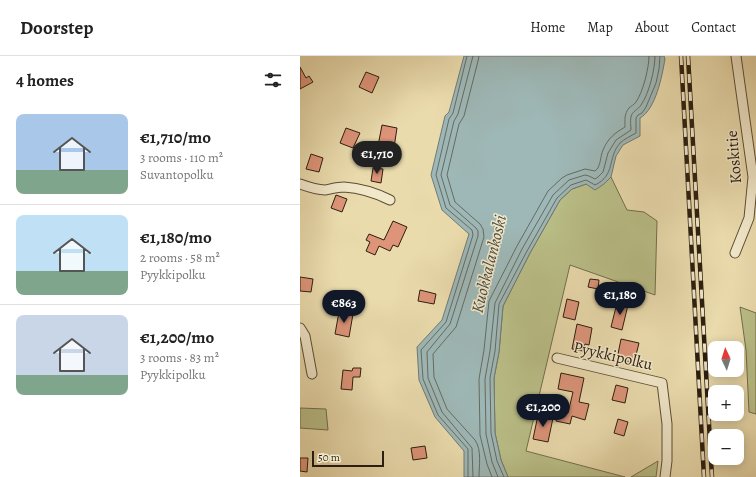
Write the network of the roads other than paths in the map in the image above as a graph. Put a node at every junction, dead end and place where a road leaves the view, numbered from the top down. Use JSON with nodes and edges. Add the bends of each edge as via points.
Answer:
{"nodes":[{"id":1,"x":736,"y":56,"type":"edge"},
{"id":2,"x":755,"y":177,"type":"edge"},
{"id":3,"x":300,"y":184,"type":"edge"},
{"id":4,"x":390,"y":200,"type":"dead end"},
{"id":5,"x":735,"y":253,"type":"dead end"},
{"id":6,"x":300,"y":328,"type":"edge"},
{"id":7,"x":557,"y":358,"type":"dead end"},
{"id":8,"x":312,"y":374,"type":"dead end"},
{"id":9,"x":665,"y":477,"type":"edge"}],
"edges":[{"from":1,"to":2,"type":"street","name":"Koskitie"},
{"from":2,"to":5,"type":"street","name":"Koskitie","via":[[748,218]]},
{"from":3,"to":4,"type":"street","via":[[325,190],[355,188]]},
{"from":6,"to":8,"type":"street","via":[[305,336]]},
{"from":7,"to":9,"type":"street","name":"Pyykkipolku","via":[[662,383],[667,424]]}]}
